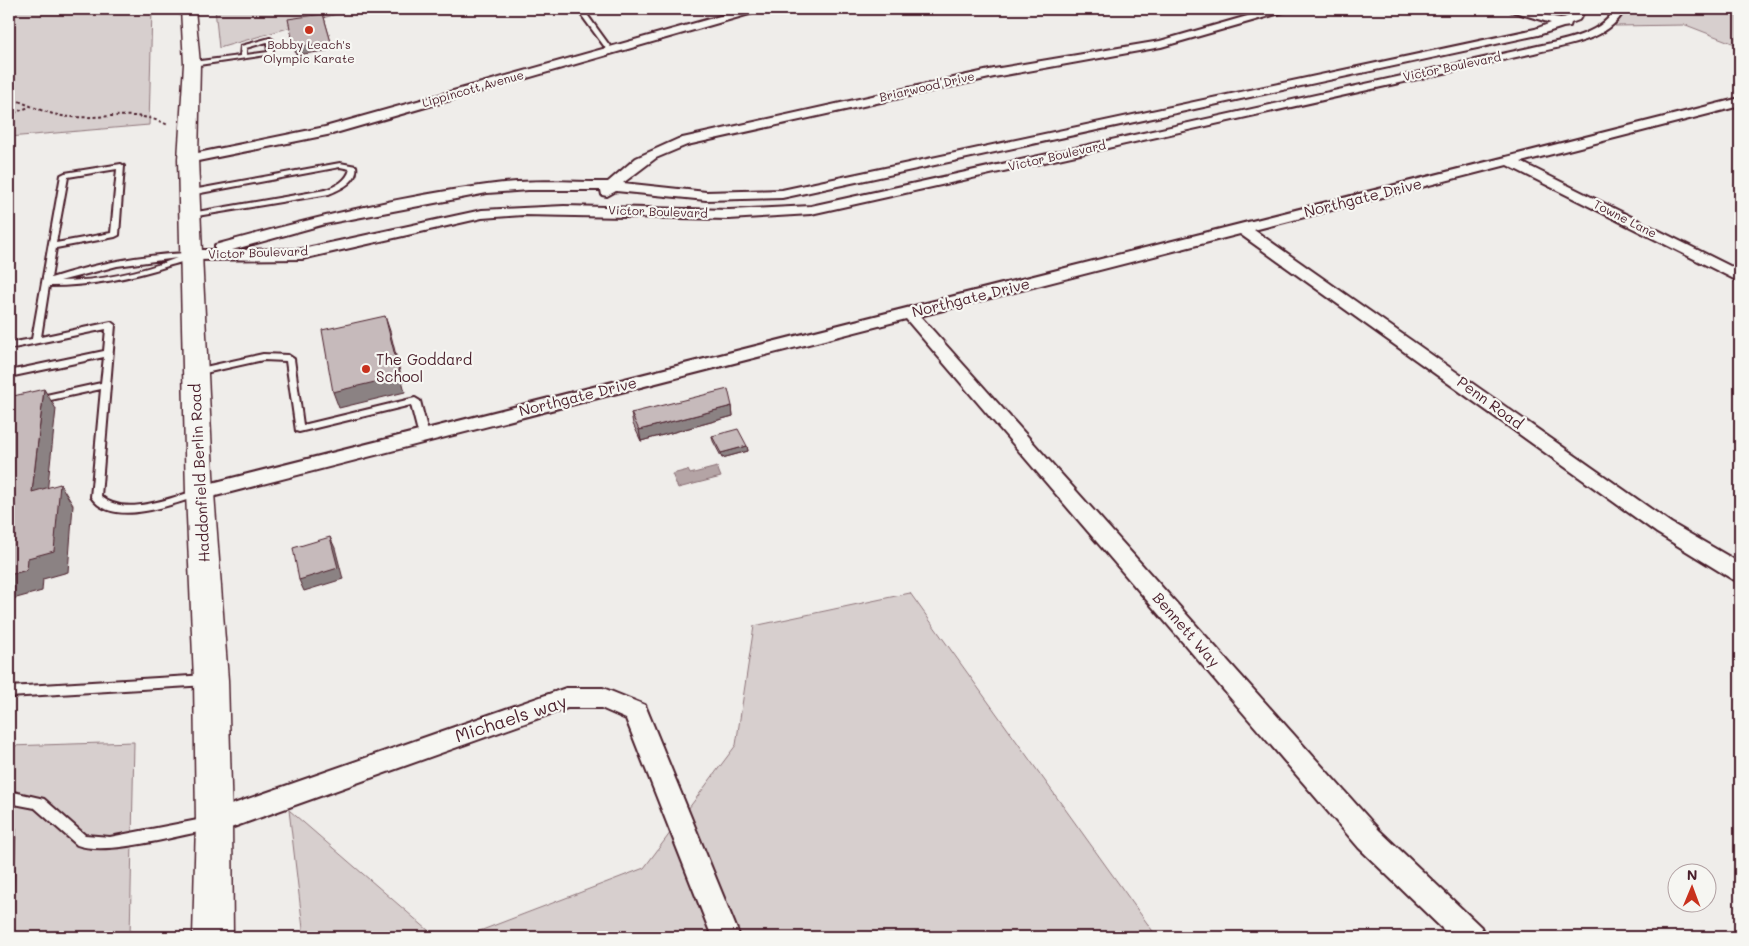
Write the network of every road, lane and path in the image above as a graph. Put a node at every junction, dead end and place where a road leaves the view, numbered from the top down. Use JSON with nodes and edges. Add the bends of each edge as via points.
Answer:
{"nodes":[{"id":1,"x":188,"y":9,"type":"edge"},
{"id":2,"x":580,"y":9,"type":"edge"},
{"id":3,"x":756,"y":9,"type":"edge"},
{"id":4,"x":1283,"y":9,"type":"edge"},
{"id":5,"x":1515,"y":9,"type":"edge"},
{"id":6,"x":1581,"y":9,"type":"edge"},
{"id":7,"x":1620,"y":9,"type":"edge"},
{"id":8,"x":1565,"y":23,"type":"junction"},
{"id":9,"x":1595,"y":32,"type":"junction"},
{"id":10,"x":609,"y":50,"type":"junction"},
{"id":11,"x":243,"y":57,"type":"junction"},
{"id":12,"x":192,"y":64,"type":"junction"},
{"id":13,"x":9,"y":97,"type":"edge"},
{"id":14,"x":1740,"y":102,"type":"edge"},
{"id":15,"x":30,"y":106,"type":"junction"},
{"id":16,"x":9,"y":115,"type":"edge"},
{"id":17,"x":168,"y":125,"type":"dead end"},
{"id":18,"x":188,"y":159,"type":"junction"},
{"id":19,"x":1509,"y":161,"type":"junction"},
{"id":20,"x":612,"y":186,"type":"junction"},
{"id":21,"x":190,"y":204,"type":"junction"},
{"id":22,"x":594,"y":210,"type":"junction"},
{"id":23,"x":1243,"y":229,"type":"junction"},
{"id":24,"x":52,"y":246,"type":"junction"},
{"id":25,"x":192,"y":255,"type":"junction"},
{"id":26,"x":1740,"y":277,"type":"edge"},
{"id":27,"x":46,"y":283,"type":"junction"},
{"id":28,"x":910,"y":314,"type":"junction"},
{"id":29,"x":36,"y":340,"type":"junction"},
{"id":30,"x":9,"y":346,"type":"edge"},
{"id":31,"x":108,"y":353,"type":"junction"},
{"id":32,"x":195,"y":372,"type":"junction"},
{"id":33,"x":9,"y":374,"type":"edge"},
{"id":34,"x":105,"y":384,"type":"junction"},
{"id":35,"x":28,"y":402,"type":"edge"},
{"id":36,"x":424,"y":436,"type":"junction"},
{"id":37,"x":200,"y":492,"type":"junction"},
{"id":38,"x":1740,"y":573,"type":"edge"},
{"id":39,"x":211,"y":680,"type":"junction"},
{"id":40,"x":9,"y":692,"type":"edge"},
{"id":41,"x":9,"y":798,"type":"edge"},
{"id":42,"x":214,"y":822,"type":"junction"},
{"id":43,"x":213,"y":937,"type":"edge"},
{"id":44,"x":726,"y":937,"type":"edge"},
{"id":45,"x":1472,"y":937,"type":"edge"}],
"edges":[{"from":1,"to":12,"type":"main road","name":"Haddonfield Berlin Road"},
{"from":2,"to":10,"type":"lane"},
{"from":3,"to":10,"type":"street","name":"Lippincott Avenue"},
{"from":4,"to":20,"type":"street","name":"Briarwood Drive","via":[[1161,44],[994,73],[683,142],[649,156]]},
{"from":5,"to":8,"type":"street"},
{"from":6,"to":8,"type":"street","name":"Victor Boulevard","via":[[1575,18]]},
{"from":7,"to":9,"type":"street","name":"Victor Boulevard","via":[[1613,22]]},
{"from":8,"to":9,"type":"street"},
{"from":8,"to":20,"type":"street","name":"Victor Boulevard","via":[[1538,32],[1366,70],[782,194],[706,196]]},
{"from":9,"to":22,"type":"street","name":"Victor Boulevard","via":[[1530,51],[811,210],[720,215]]},
{"from":10,"to":18,"type":"street","name":"Lippincott Avenue","via":[[326,132]]},
{"from":11,"to":11,"type":"lane","via":[[271,53],[270,40],[243,47]]},
{"from":11,"to":12,"type":"lane"},
{"from":12,"to":18,"type":"main road","name":"Haddonfield Berlin Road"},
{"from":13,"to":15,"type":"path"},
{"from":14,"to":19,"type":"street","name":"Northgate Drive"},
{"from":15,"to":16,"type":"path"},
{"from":15,"to":17,"type":"path","via":[[71,117],[142,117]]},
{"from":18,"to":21,"type":"main road","name":"Haddonfield Berlin Road"},
{"from":19,"to":23,"type":"street","name":"Northgate Drive"},
{"from":19,"to":26,"type":"street","name":"Towne Lane"},
{"from":20,"to":22,"type":"street","name":"Briarwood Drive"},
{"from":20,"to":25,"type":"street","name":"Victor Boulevard","via":[[528,186],[453,194],[323,220]]},
{"from":21,"to":21,"type":"lane","via":[[340,165],[354,167],[350,178],[338,188],[326,192]]},
{"from":21,"to":25,"type":"main road","name":"Haddonfield Berlin Road"},
{"from":22,"to":25,"type":"street","name":"Victor Boulevard","via":[[572,208],[482,214],[302,254]]},
{"from":23,"to":28,"type":"street","name":"Northgate Drive"},
{"from":23,"to":38,"type":"street","name":"Penn Road","via":[[1664,528]]},
{"from":24,"to":24,"type":"lane","via":[[65,175],[121,166],[114,235]]},
{"from":24,"to":27,"type":"lane"},
{"from":25,"to":27,"type":"lane","via":[[167,266],[68,284]]},
{"from":25,"to":32,"type":"main road","name":"Haddonfield Berlin Road"},
{"from":27,"to":29,"type":"lane"},
{"from":28,"to":36,"type":"street","name":"Northgate Drive"},
{"from":28,"to":45,"type":"street","name":"Bennett Way","via":[[1369,839]]},
{"from":29,"to":30,"type":"lane"},
{"from":29,"to":31,"type":"lane","via":[[111,325]]},
{"from":31,"to":33,"type":"lane"},
{"from":31,"to":34,"type":"lane"},
{"from":32,"to":36,"type":"lane","via":[[260,357],[284,357],[290,359],[299,429],[415,401]]},
{"from":32,"to":37,"type":"main road","name":"Haddonfield Berlin Road"},
{"from":34,"to":35,"type":"lane"},
{"from":34,"to":37,"type":"lane","via":[[95,493],[98,501],[113,509],[132,509]]},
{"from":36,"to":37,"type":"street","name":"Northgate Drive"},
{"from":37,"to":39,"type":"main road","name":"Haddonfield Berlin Road"},
{"from":39,"to":40,"type":"lane"},
{"from":39,"to":42,"type":"main road","name":"Haddonfield Berlin Road"},
{"from":41,"to":42,"type":"lane","via":[[39,803],[82,840],[110,843]]},
{"from":42,"to":43,"type":"main road","name":"Haddonfield Berlin Road"},
{"from":42,"to":44,"type":"street","name":"Michaels way","via":[[566,698],[603,698],[636,712]]}]}
